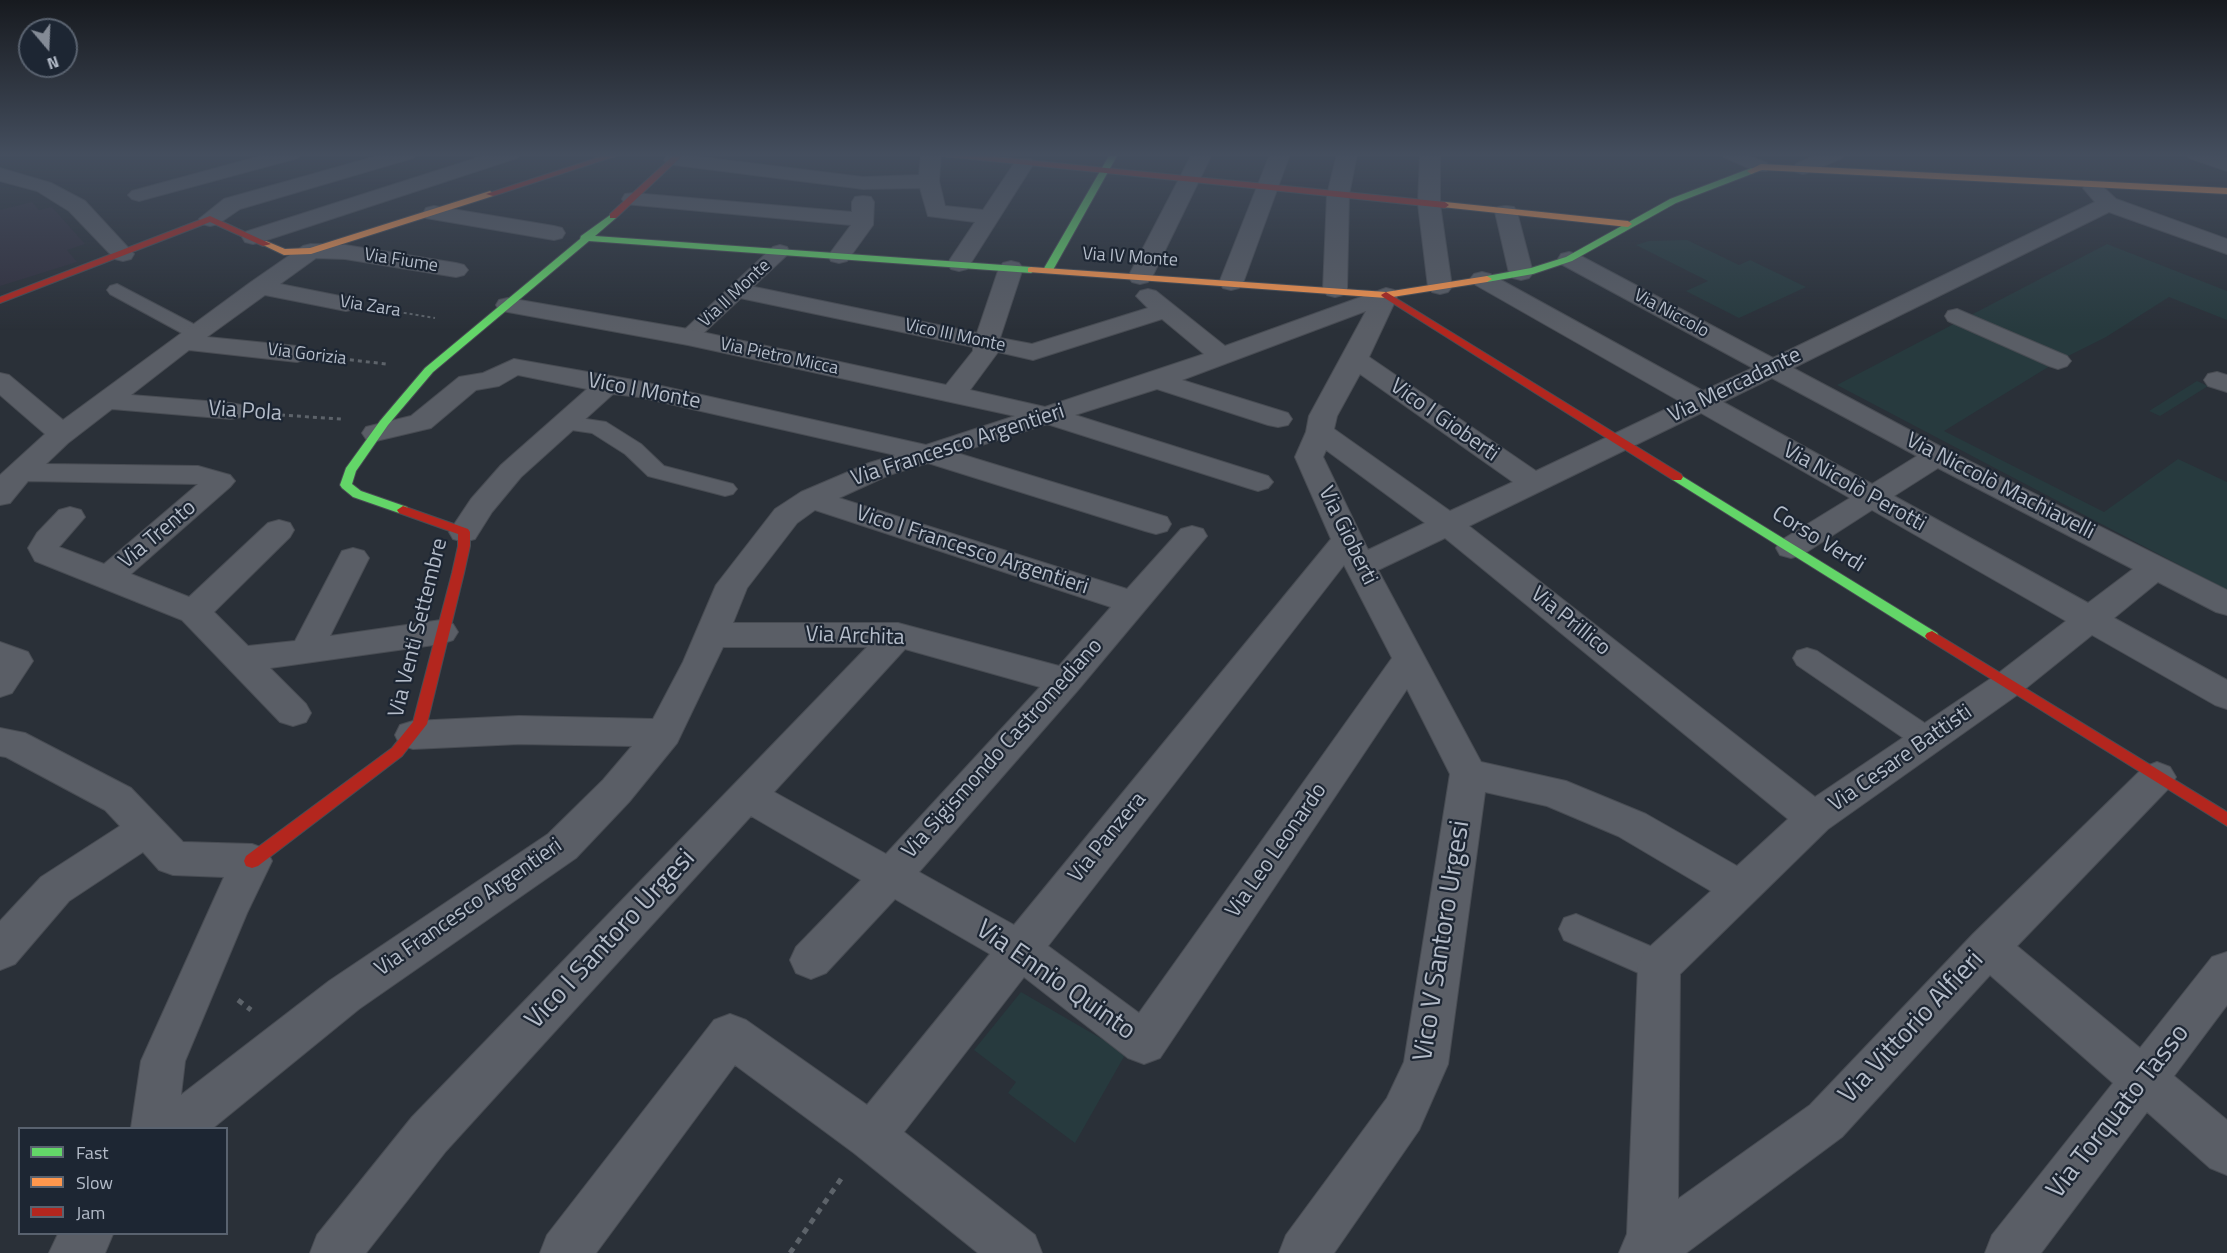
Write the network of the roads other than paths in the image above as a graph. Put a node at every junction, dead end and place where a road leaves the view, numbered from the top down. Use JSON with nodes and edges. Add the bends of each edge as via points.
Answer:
{"nodes":[{"id":1,"x":83,"y":212,"type":"edge"},
{"id":2,"x":220,"y":212,"type":"edge"},
{"id":3,"x":329,"y":212,"type":"edge"},
{"id":4,"x":615,"y":212,"type":"edge"},
{"id":5,"x":791,"y":212,"type":"edge"},
{"id":6,"x":862,"y":212,"type":"edge"},
{"id":7,"x":941,"y":212,"type":"edge"},
{"id":8,"x":992,"y":212,"type":"edge"},
{"id":9,"x":1081,"y":212,"type":"edge"},
{"id":10,"x":1170,"y":212,"type":"edge"},
{"id":11,"x":1259,"y":212,"type":"edge"},
{"id":12,"x":1337,"y":212,"type":"edge"},
{"id":13,"x":1430,"y":212,"type":"edge"},
{"id":14,"x":1506,"y":212,"type":"edge"},
{"id":15,"x":1511,"y":212,"type":"edge"},
{"id":16,"x":1651,"y":212,"type":"edge"},
{"id":17,"x":2091,"y":212,"type":"edge"},
{"id":18,"x":2131,"y":212,"type":"edge"},
{"id":19,"x":434,"y":213,"type":"joint"},
{"id":20,"x":989,"y":217,"type":"junction"},
{"id":21,"x":210,"y":219,"type":"junction"},
{"id":22,"x":862,"y":219,"type":"junction"},
{"id":23,"x":1628,"y":224,"type":"junction"},
{"id":24,"x":554,"y":233,"type":"dead end"},
{"id":25,"x":253,"y":237,"type":"junction"},
{"id":26,"x":584,"y":238,"type":"junction"},
{"id":27,"x":2227,"y":247,"type":"edge"},
{"id":28,"x":311,"y":251,"type":"junction"},
{"id":29,"x":780,"y":251,"type":"junction"},
{"id":30,"x":123,"y":254,"type":"junction"},
{"id":31,"x":839,"y":256,"type":"junction"},
{"id":32,"x":1569,"y":259,"type":"junction"},
{"id":33,"x":959,"y":264,"type":"junction"},
{"id":34,"x":1011,"y":268,"type":"junction"},
{"id":35,"x":456,"y":270,"type":"dead end"},
{"id":36,"x":1048,"y":270,"type":"junction"},
{"id":37,"x":1521,"y":273,"type":"junction"},
{"id":38,"x":1130,"y":276,"type":"junction"},
{"id":39,"x":1482,"y":279,"type":"junction"},
{"id":40,"x":1231,"y":283,"type":"junction"},
{"id":41,"x":259,"y":287,"type":"junction"},
{"id":42,"x":1440,"y":287,"type":"junction"},
{"id":43,"x":117,"y":290,"type":"dead end"},
{"id":44,"x":740,"y":291,"type":"junction"},
{"id":45,"x":1335,"y":291,"type":"junction"},
{"id":46,"x":1386,"y":295,"type":"junction"},
{"id":47,"x":0,"y":300,"type":"edge"},
{"id":48,"x":346,"y":304,"type":"road end"},
{"id":49,"x":508,"y":305,"type":"junction"},
{"id":50,"x":1166,"y":310,"type":"junction"},
{"id":51,"x":1958,"y":316,"type":"dead end"},
{"id":52,"x":191,"y":338,"type":"junction"},
{"id":53,"x":688,"y":338,"type":"junction"},
{"id":54,"x":986,"y":342,"type":"junction"},
{"id":55,"x":297,"y":354,"type":"road end"},
{"id":56,"x":1222,"y":356,"type":"junction"},
{"id":57,"x":1355,"y":359,"type":"junction"},
{"id":58,"x":2058,"y":361,"type":"dead end"},
{"id":59,"x":1773,"y":368,"type":"junction"},
{"id":60,"x":1156,"y":380,"type":"junction"},
{"id":61,"x":607,"y":385,"type":"junction"},
{"id":62,"x":4,"y":389,"type":"edge"},
{"id":63,"x":953,"y":394,"type":"junction"},
{"id":64,"x":106,"y":401,"type":"junction"},
{"id":65,"x":1702,"y":402,"type":"junction"},
{"id":66,"x":231,"y":411,"type":"road end"},
{"id":67,"x":1050,"y":416,"type":"junction"},
{"id":68,"x":1278,"y":419,"type":"dead end"},
{"id":69,"x":566,"y":423,"type":"junction"},
{"id":70,"x":380,"y":428,"type":"junction"},
{"id":71,"x":1320,"y":432,"type":"junction"},
{"id":72,"x":60,"y":436,"type":"junction"},
{"id":73,"x":1621,"y":441,"type":"junction"},
{"id":74,"x":926,"y":453,"type":"junction"},
{"id":75,"x":1937,"y":456,"type":"junction"},
{"id":76,"x":20,"y":472,"type":"junction"},
{"id":77,"x":1258,"y":482,"type":"dead end"},
{"id":78,"x":1534,"y":483,"type":"junction"},
{"id":79,"x":725,"y":489,"type":"dead end"},
{"id":80,"x":0,"y":496,"type":"edge"},
{"id":81,"x":1872,"y":498,"type":"junction"},
{"id":82,"x":811,"y":499,"type":"junction"},
{"id":83,"x":70,"y":517,"type":"dead end"},
{"id":84,"x":1156,"y":524,"type":"dead end"},
{"id":85,"x":1447,"y":524,"type":"junction"},
{"id":86,"x":279,"y":530,"type":"dead end"},
{"id":87,"x":464,"y":532,"type":"junction"},
{"id":88,"x":1192,"y":536,"type":"dead end"},
{"id":89,"x":1791,"y":548,"type":"junction"},
{"id":90,"x":1354,"y":553,"type":"junction"},
{"id":91,"x":354,"y":558,"type":"dead end"},
{"id":92,"x":2156,"y":567,"type":"junction"},
{"id":93,"x":108,"y":577,"type":"junction"},
{"id":94,"x":1134,"y":603,"type":"junction"},
{"id":95,"x":2227,"y":604,"type":"edge"},
{"id":96,"x":194,"y":612,"type":"junction"},
{"id":97,"x":2089,"y":619,"type":"junction"},
{"id":98,"x":441,"y":632,"type":"junction"},
{"id":99,"x":711,"y":635,"type":"junction"},
{"id":100,"x":898,"y":635,"type":"junction"},
{"id":101,"x":306,"y":652,"type":"junction"},
{"id":102,"x":0,"y":654,"type":"edge"},
{"id":103,"x":1807,"y":658,"type":"dead end"},
{"id":104,"x":240,"y":659,"type":"junction"},
{"id":105,"x":1409,"y":659,"type":"junction"},
{"id":106,"x":1066,"y":681,"type":"junction"},
{"id":107,"x":0,"y":684,"type":"edge"},
{"id":108,"x":2008,"y":684,"type":"junction"},
{"id":109,"x":2227,"y":696,"type":"edge"},
{"id":110,"x":293,"y":713,"type":"dead end"},
{"id":111,"x":664,"y":733,"type":"junction"},
{"id":112,"x":412,"y":735,"type":"junction"},
{"id":113,"x":1928,"y":740,"type":"junction"},
{"id":114,"x":4,"y":748,"type":"edge"},
{"id":115,"x":1469,"y":774,"type":"junction"},
{"id":116,"x":2157,"y":777,"type":"junction"},
{"id":117,"x":746,"y":795,"type":"junction"},
{"id":118,"x":1815,"y":818,"type":"junction"},
{"id":119,"x":2227,"y":820,"type":"edge"},
{"id":120,"x":145,"y":830,"type":"junction"},
{"id":121,"x":252,"y":861,"type":"junction"},
{"id":122,"x":890,"y":877,"type":"junction"},
{"id":123,"x":1741,"y":888,"type":"junction"},
{"id":124,"x":1576,"y":929,"type":"dead end"},
{"id":125,"x":1988,"y":947,"type":"junction"},
{"id":126,"x":1019,"y":949,"type":"junction"},
{"id":127,"x":0,"y":951,"type":"edge"},
{"id":128,"x":811,"y":960,"type":"dead end"},
{"id":129,"x":1659,"y":966,"type":"junction"},
{"id":130,"x":2227,"y":971,"type":"edge"},
{"id":131,"x":1144,"y":1043,"type":"joint"},
{"id":132,"x":2144,"y":1079,"type":"junction"},
{"id":133,"x":154,"y":1127,"type":"edge"},
{"id":134,"x":178,"y":1127,"type":"edge"},
{"id":135,"x":871,"y":1136,"type":"junction"},
{"id":136,"x":2227,"y":1151,"type":"edge"},
{"id":137,"x":87,"y":1235,"type":"edge"},
{"id":138,"x":1648,"y":1249,"type":"edge"},
{"id":139,"x":74,"y":1253,"type":"edge"},
{"id":140,"x":335,"y":1253,"type":"edge"},
{"id":141,"x":565,"y":1253,"type":"edge"},
{"id":142,"x":1017,"y":1253,"type":"edge"},
{"id":143,"x":1304,"y":1253,"type":"edge"},
{"id":144,"x":2010,"y":1253,"type":"edge"}],
"edges":[{"from":1,"to":30,"type":"street"},
{"from":2,"to":21,"type":"street"},
{"from":3,"to":25,"type":"street"},
{"from":4,"to":26,"type":"street","name":"Via Venti Settembre"},
{"from":5,"to":22,"type":"street"},
{"from":6,"to":22,"type":"street"},
{"from":7,"to":20,"type":"street"},
{"from":8,"to":20,"type":"street"},
{"from":9,"to":36,"type":"street"},
{"from":10,"to":38,"type":"street"},
{"from":11,"to":40,"type":"street"},
{"from":12,"to":45,"type":"street"},
{"from":13,"to":42,"type":"street"},
{"from":14,"to":37,"type":"street"},
{"from":15,"to":23,"type":"street"},
{"from":16,"to":23,"type":"street","name":"Via Francesco Argentieri"},
{"from":17,"to":59,"type":"street","name":"Via Mercadante"},
{"from":18,"to":27,"type":"street"},
{"from":19,"to":24,"type":"street"},
{"from":19,"to":28,"type":"street"},
{"from":20,"to":33,"type":"street"},
{"from":21,"to":25,"type":"street","name":"Via Fiume"},
{"from":21,"to":30,"type":"street"},
{"from":22,"to":31,"type":"street","via":[[862,225]]},
{"from":23,"to":32,"type":"street","name":"Via Francesco Argentieri"},
{"from":25,"to":28,"type":"street","name":"Via Fiume","via":[[284,252]]},
{"from":26,"to":29,"type":"street","name":"Via IV Monte"},
{"from":26,"to":49,"type":"street","name":"Via Venti Settembre"},
{"from":28,"to":35,"type":"street","name":"Via Fiume","via":[[345,252]]},
{"from":28,"to":41,"type":"street"},
{"from":29,"to":31,"type":"street","name":"Via IV Monte"},
{"from":29,"to":44,"type":"lane","name":"Via II Monte"},
{"from":30,"to":47,"type":"street"},
{"from":31,"to":33,"type":"street","name":"Via IV Monte"},
{"from":32,"to":37,"type":"street","name":"Via Francesco Argentieri"},
{"from":32,"to":59,"type":"street","name":"Via Niccolo"},
{"from":33,"to":34,"type":"street","name":"Via IV Monte"},
{"from":34,"to":36,"type":"street","name":"Via IV Monte"},
{"from":34,"to":54,"type":"street"},
{"from":36,"to":38,"type":"street","name":"Via IV Monte"},
{"from":37,"to":39,"type":"street","name":"Via Francesco Argentieri"},
{"from":38,"to":40,"type":"street","name":"Via IV Monte"},
{"from":38,"to":50,"type":"street"},
{"from":39,"to":42,"type":"street","name":"Via Francesco Argentieri"},
{"from":39,"to":65,"type":"street","name":"Via Nicolò Perotti"},
{"from":40,"to":45,"type":"street","name":"Via IV Monte"},
{"from":41,"to":48,"type":"street","name":"Via Zara"},
{"from":41,"to":52,"type":"street"},
{"from":42,"to":46,"type":"street","name":"Via Francesco Argentieri"},
{"from":43,"to":52,"type":"lane"},
{"from":44,"to":53,"type":"lane","name":"Via II Monte"},
{"from":44,"to":54,"type":"street","name":"Vico III Monte"},
{"from":45,"to":46,"type":"street","name":"Via IV Monte"},
{"from":46,"to":56,"type":"street","name":"Via Francesco Argentieri"},
{"from":46,"to":57,"type":"street","name":"Via Gioberti"},
{"from":46,"to":73,"type":"street","name":"Corso Verdi"},
{"from":49,"to":53,"type":"street","name":"Via Pietro Micca"},
{"from":49,"to":70,"type":"street","name":"Via Venti Settembre","via":[[429,370]]},
{"from":50,"to":54,"type":"street","name":"Vico III Monte","via":[[1033,352]]},
{"from":50,"to":56,"type":"street"},
{"from":51,"to":58,"type":"street"},
{"from":52,"to":55,"type":"street","name":"Via Gorizia"},
{"from":52,"to":64,"type":"street"},
{"from":53,"to":63,"type":"street","name":"Via Pietro Micca"},
{"from":54,"to":63,"type":"street","via":[[986,352]]},
{"from":56,"to":60,"type":"street","name":"Via Francesco Argentieri"},
{"from":57,"to":71,"type":"street","name":"Via Gioberti","via":[[1323,416]]},
{"from":57,"to":78,"type":"street","name":"Vico I Gioberti"},
{"from":59,"to":65,"type":"street","name":"Via Mercadante"},
{"from":59,"to":75,"type":"street","name":"Via Niccolò Machiavelli"},
{"from":60,"to":67,"type":"street","name":"Via Francesco Argentieri"},
{"from":60,"to":68,"type":"street"},
{"from":61,"to":69,"type":"street"},
{"from":61,"to":70,"type":"street","name":"Vico I Monte","via":[[514,367],[490,380],[468,383],[421,422]]},
{"from":61,"to":74,"type":"street","name":"Vico I Monte"},
{"from":62,"to":72,"type":"street"},
{"from":63,"to":67,"type":"street","name":"Via Pietro Micca"},
{"from":64,"to":66,"type":"street","name":"Via Pola"},
{"from":64,"to":72,"type":"street"},
{"from":65,"to":73,"type":"street","name":"Via Mercadante"},
{"from":65,"to":81,"type":"street","name":"Via Nicolò Perotti"},
{"from":67,"to":74,"type":"street","name":"Via Francesco Argentieri"},
{"from":67,"to":77,"type":"street","name":"Via Pietro Micca"},
{"from":69,"to":79,"type":"lane","via":[[597,428],[633,449],[656,471]]},
{"from":69,"to":87,"type":"street","via":[[511,471]]},
{"from":70,"to":87,"type":"street","name":"Via Venti Settembre","via":[[350,471],[346,484],[357,494]]},
{"from":71,"to":85,"type":"street","name":"Via Prillico"},
{"from":71,"to":90,"type":"street","name":"Via Gioberti","via":[[1309,457]]},
{"from":72,"to":76,"type":"street"},
{"from":73,"to":78,"type":"street","name":"Via Mercadante"},
{"from":73,"to":89,"type":"street","name":"Corso Verdi"},
{"from":74,"to":82,"type":"street","name":"Via Francesco Argentieri"},
{"from":74,"to":84,"type":"street","name":"Vico I Monte"},
{"from":75,"to":81,"type":"street"},
{"from":75,"to":92,"type":"street","name":"Via Niccolò Machiavelli"},
{"from":76,"to":80,"type":"street"},
{"from":76,"to":93,"type":"street","name":"Via Trento","via":[[198,475],[220,482]]},
{"from":78,"to":85,"type":"street","name":"Via Mercadante"},
{"from":81,"to":89,"type":"street"},
{"from":81,"to":97,"type":"street","name":"Via Nicolò Perotti"},
{"from":82,"to":94,"type":"street","name":"Vico I Francesco Argentieri"},
{"from":82,"to":99,"type":"street","name":"Via Francesco Argentieri","via":[[786,516],[750,560],[732,585]]},
{"from":83,"to":93,"type":"street","via":[[48,540],[43,548],[46,554]]},
{"from":85,"to":90,"type":"street","name":"Via Mercadante"},
{"from":85,"to":118,"type":"street","name":"Via Prillico"},
{"from":86,"to":96,"type":"street"},
{"from":87,"to":98,"type":"street","name":"Via Venti Settembre","via":[[460,564]]},
{"from":88,"to":94,"type":"street","name":"Via Sigismondo Castromediano"},
{"from":89,"to":108,"type":"street","name":"Corso Verdi"},
{"from":90,"to":105,"type":"street","name":"Via Gioberti"},
{"from":90,"to":126,"type":"street","name":"Via Panzera"},
{"from":91,"to":101,"type":"street"},
{"from":92,"to":95,"type":"street","name":"Via Niccolò Machiavelli"},
{"from":92,"to":97,"type":"street","name":"Via Cesare Battisti"},
{"from":93,"to":96,"type":"street","name":"Via Trento"},
{"from":94,"to":106,"type":"street","name":"Via Sigismondo Castromediano"},
{"from":96,"to":104,"type":"street","name":"Via Trento"},
{"from":97,"to":108,"type":"street","name":"Via Cesare Battisti"},
{"from":97,"to":109,"type":"street","name":"Via Nicolò Perotti"},
{"from":98,"to":101,"type":"street"},
{"from":98,"to":112,"type":"street","name":"Via Venti Settembre","via":[[420,724]]},
{"from":99,"to":100,"type":"street","name":"Via Archita"},
{"from":99,"to":111,"type":"street","name":"Via Francesco Argentieri"},
{"from":100,"to":106,"type":"street","name":"Via Archita"},
{"from":100,"to":117,"type":"street","name":"Vico I Santoro Urgesi"},
{"from":101,"to":104,"type":"street"},
{"from":102,"to":107,"type":"street","via":[[16,661]]},
{"from":103,"to":113,"type":"lane"},
{"from":104,"to":110,"type":"street","name":"Via Trento"},
{"from":105,"to":115,"type":"street","name":"Via Gioberti"},
{"from":105,"to":131,"type":"street","name":"Via Leo Leonardo"},
{"from":106,"to":122,"type":"street","name":"Via Sigismondo Castromediano"},
{"from":108,"to":113,"type":"street","name":"Via Cesare Battisti"},
{"from":108,"to":116,"type":"street","name":"Corso Verdi"},
{"from":111,"to":112,"type":"street","via":[[519,730]]},
{"from":111,"to":134,"type":"street","name":"Via Francesco Argentieri","via":[[616,791],[562,846],[344,995]]},
{"from":112,"to":121,"type":"street","name":"Via Venti Settembre","via":[[396,752]]},
{"from":113,"to":118,"type":"street","name":"Via Cesare Battisti"},
{"from":114,"to":120,"type":"street","via":[[118,799]]},
{"from":115,"to":123,"type":"street","via":[[1553,792],[1632,825]]},
{"from":115,"to":143,"type":"street","name":"Vico V Santoro Urgesi","via":[[1426,1064],[1403,1114]]},
{"from":116,"to":119,"type":"street","name":"Corso Verdi"},
{"from":116,"to":125,"type":"street","name":"Via Vittorio Alfieri"},
{"from":117,"to":122,"type":"street","name":"Via Ennio Quinto"},
{"from":117,"to":140,"type":"street","name":"Vico I Santoro Urgesi","via":[[429,1134]]},
{"from":118,"to":123,"type":"street","name":"Via Cesare Battisti"},
{"from":120,"to":121,"type":"street","via":[[173,858]]},
{"from":120,"to":127,"type":"street","via":[[55,889]]},
{"from":121,"to":133,"type":"street","via":[[163,1061]]},
{"from":122,"to":126,"type":"street","name":"Via Ennio Quinto"},
{"from":122,"to":128,"type":"street","name":"Via Sigismondo Castromediano"},
{"from":123,"to":129,"type":"street","name":"Via Cesare Battisti"},
{"from":124,"to":129,"type":"lane"},
{"from":125,"to":132,"type":"street"},
{"from":125,"to":138,"type":"street","name":"Via Vittorio Alfieri","via":[[1826,1121]]},
{"from":126,"to":131,"type":"street","name":"Via Ennio Quinto"},
{"from":126,"to":135,"type":"street","name":"Via Panzera"},
{"from":129,"to":138,"type":"street"},
{"from":130,"to":132,"type":"street","name":"Via Torquato Tasso"},
{"from":132,"to":136,"type":"street"},
{"from":132,"to":144,"type":"street","name":"Via Torquato Tasso"},
{"from":135,"to":141,"type":"street","via":[[730,1035]]},
{"from":135,"to":142,"type":"street"},
{"from":137,"to":139,"type":"street"}]}
